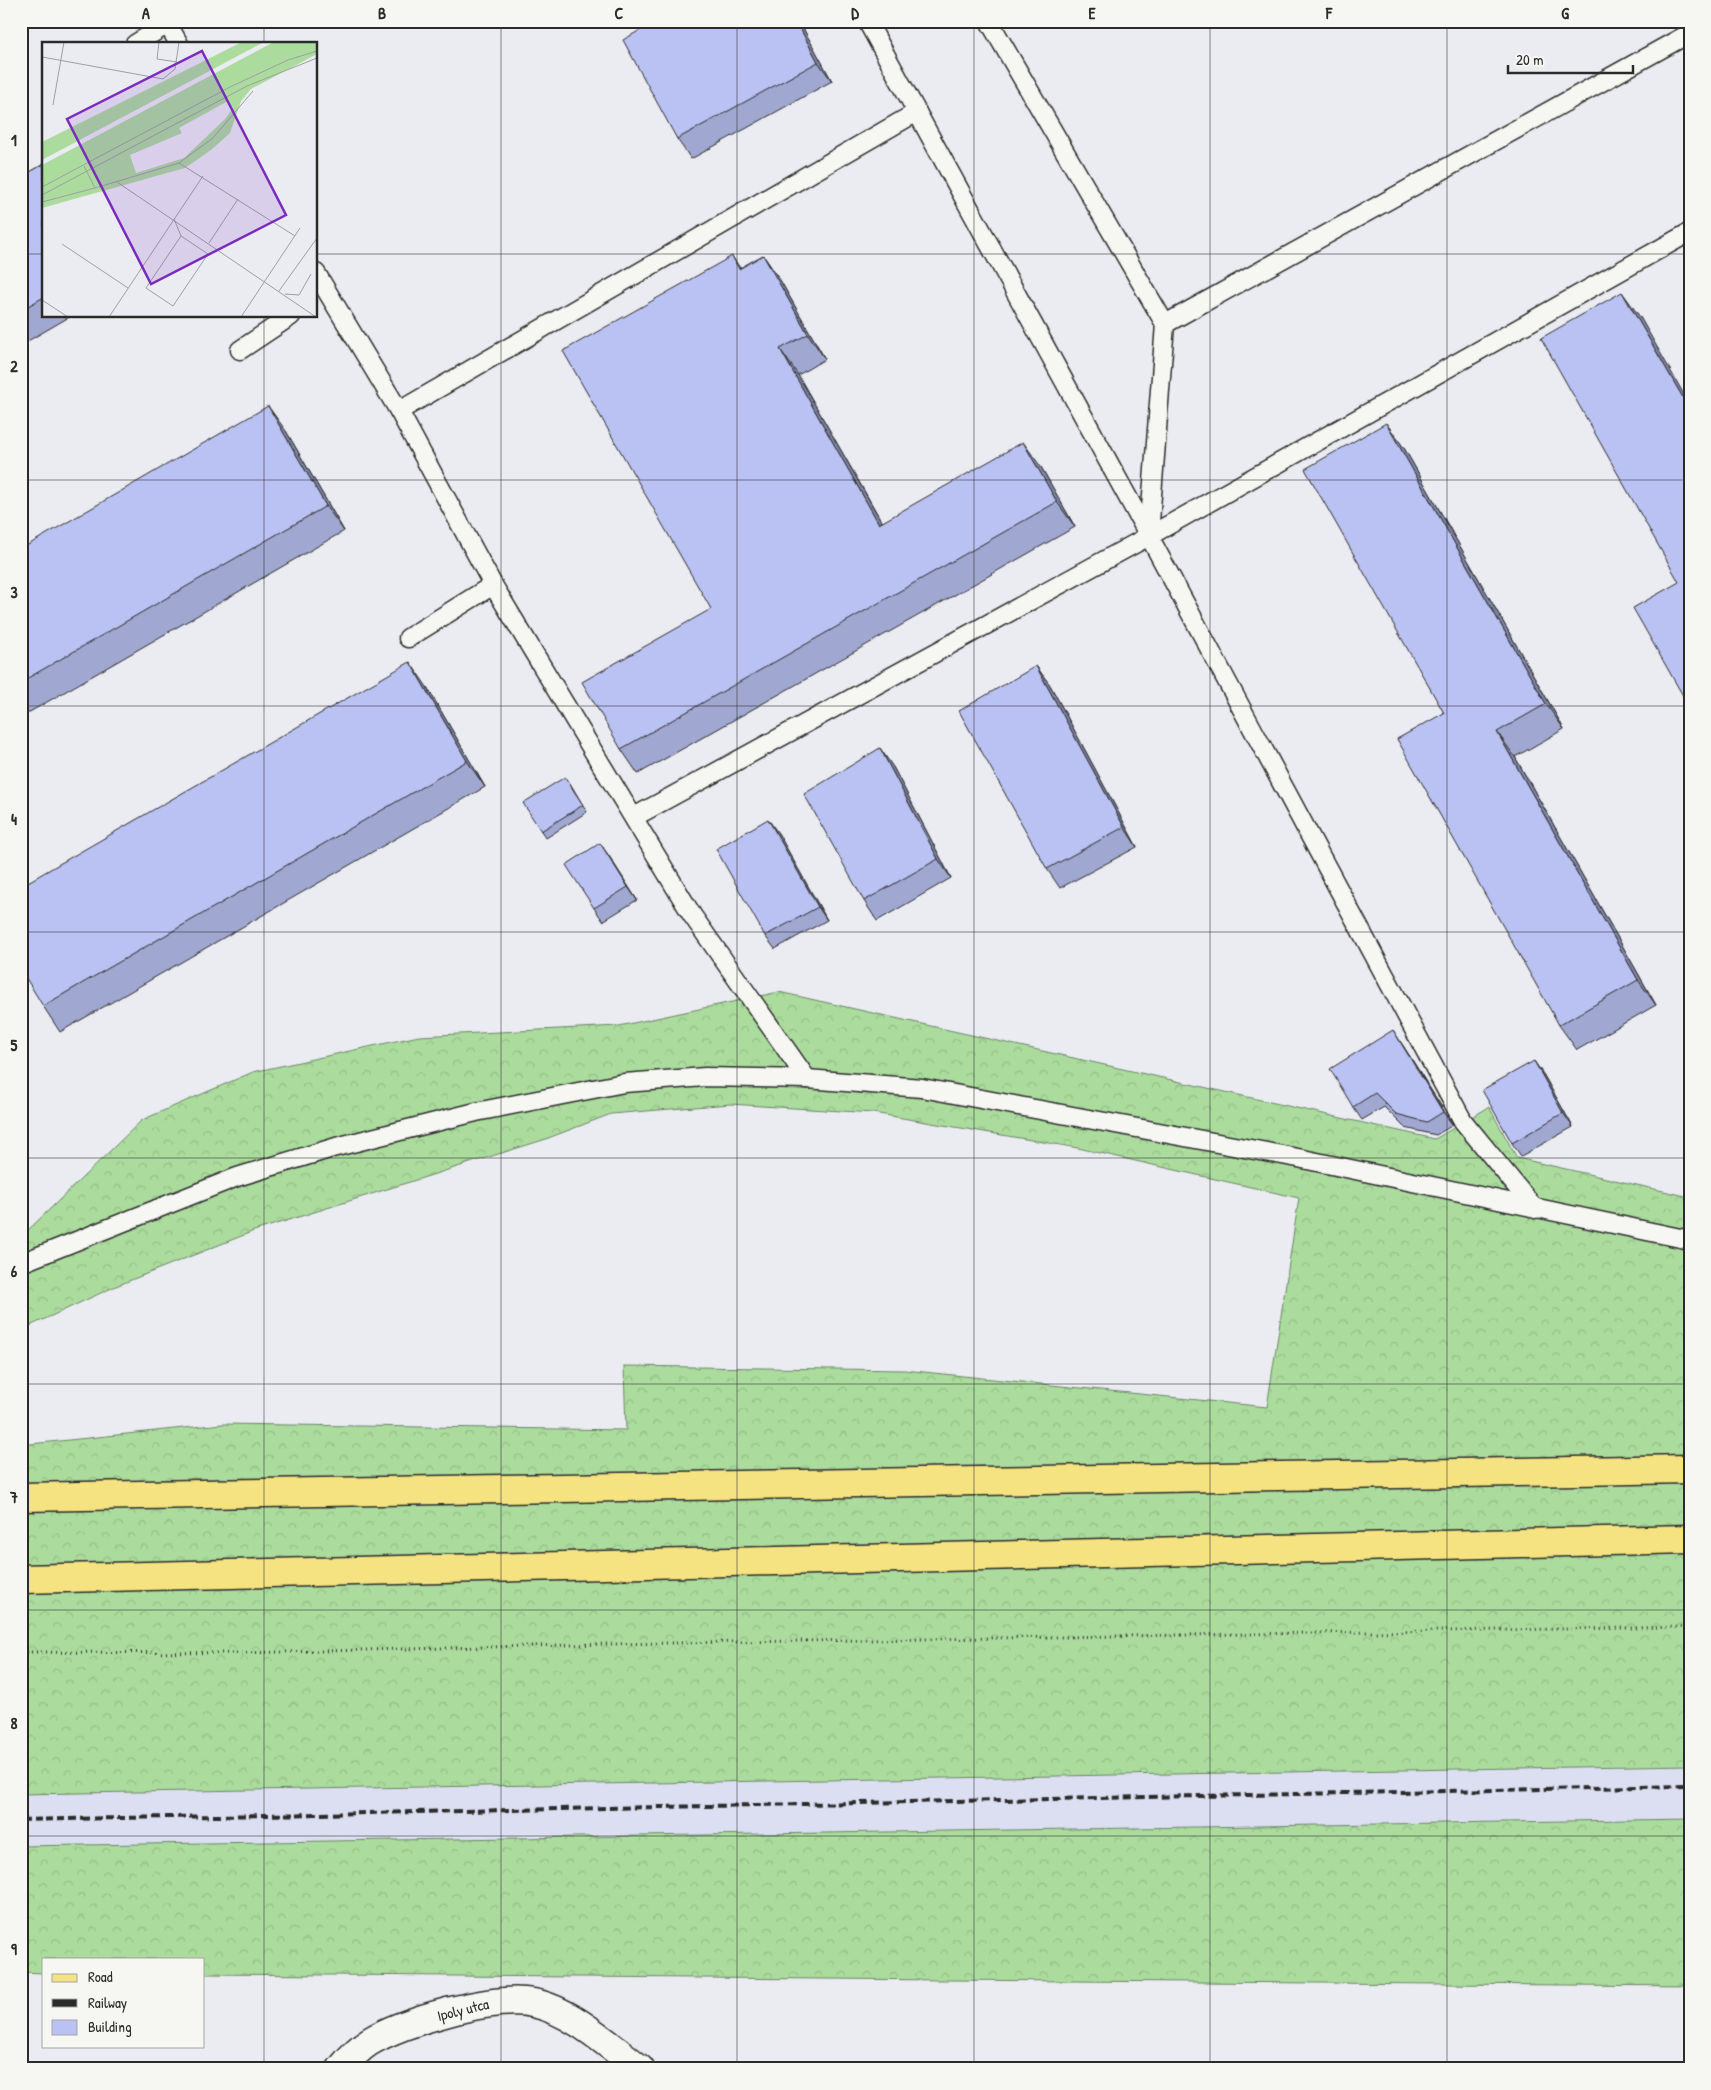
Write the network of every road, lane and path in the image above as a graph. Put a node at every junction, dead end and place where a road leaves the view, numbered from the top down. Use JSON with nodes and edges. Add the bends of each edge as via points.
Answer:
{"nodes":[{"id":1,"x":867,"y":21,"type":"edge"},
{"id":2,"x":989,"y":21,"type":"edge"},
{"id":3,"x":169,"y":22,"type":"edge"},
{"id":4,"x":1690,"y":33,"type":"edge"},
{"id":5,"x":138,"y":42,"type":"edge"},
{"id":6,"x":178,"y":42,"type":"edge"},
{"id":7,"x":917,"y":112,"type":"junction"},
{"id":8,"x":1690,"y":232,"type":"edge"},
{"id":9,"x":318,"y":281,"type":"edge"},
{"id":10,"x":322,"y":296,"type":"edge"},
{"id":11,"x":288,"y":318,"type":"edge"},
{"id":12,"x":1165,"y":324,"type":"junction"},
{"id":13,"x":240,"y":350,"type":"dead end"},
{"id":14,"x":399,"y":412,"type":"junction"},
{"id":15,"x":1149,"y":536,"type":"junction"},
{"id":16,"x":493,"y":585,"type":"junction"},
{"id":17,"x":408,"y":638,"type":"dead end"},
{"id":18,"x":634,"y":817,"type":"junction"},
{"id":19,"x":807,"y":1079,"type":"junction"},
{"id":20,"x":1535,"y":1209,"type":"junction"},
{"id":21,"x":1690,"y":1240,"type":"edge"},
{"id":22,"x":21,"y":1264,"type":"edge"},
{"id":23,"x":1690,"y":1469,"type":"edge"},
{"id":24,"x":21,"y":1497,"type":"edge"},
{"id":25,"x":1690,"y":1539,"type":"edge"},
{"id":26,"x":21,"y":1579,"type":"edge"},
{"id":27,"x":1690,"y":1627,"type":"edge"},
{"id":28,"x":21,"y":1652,"type":"edge"},
{"id":29,"x":341,"y":2069,"type":"edge"},
{"id":30,"x":640,"y":2069,"type":"edge"}],
"edges":[{"from":1,"to":7,"type":"lane"},
{"from":2,"to":12,"type":"lane"},
{"from":3,"to":5,"type":"lane"},
{"from":3,"to":6,"type":"lane"},
{"from":4,"to":12,"type":"lane"},
{"from":7,"to":14,"type":"lane"},
{"from":7,"to":15,"type":"lane"},
{"from":8,"to":15,"type":"lane"},
{"from":9,"to":10,"type":"lane"},
{"from":10,"to":14,"type":"lane"},
{"from":11,"to":13,"type":"lane"},
{"from":12,"to":15,"type":"lane"},
{"from":14,"to":16,"type":"lane"},
{"from":15,"to":18,"type":"lane"},
{"from":15,"to":20,"type":"lane","via":[[1463,1120]]},
{"from":16,"to":17,"type":"lane"},
{"from":16,"to":18,"type":"lane"},
{"from":18,"to":19,"type":"lane","via":[[692,915]]},
{"from":19,"to":20,"type":"lane","via":[[922,1088],[1298,1158]]},
{"from":19,"to":22,"type":"lane","via":[[705,1077],[624,1083],[476,1112],[336,1147],[237,1177]]},
{"from":20,"to":21,"type":"lane"},
{"from":23,"to":24,"type":"main road"},
{"from":25,"to":26,"type":"main road"},
{"from":27,"to":28,"type":"path","via":[[240,1653]]},
{"from":29,"to":30,"type":"street","name":"Ipoly utca","via":[[367,2043],[392,2030],[483,2003],[512,2002],[534,2003],[564,2015]]}]}
